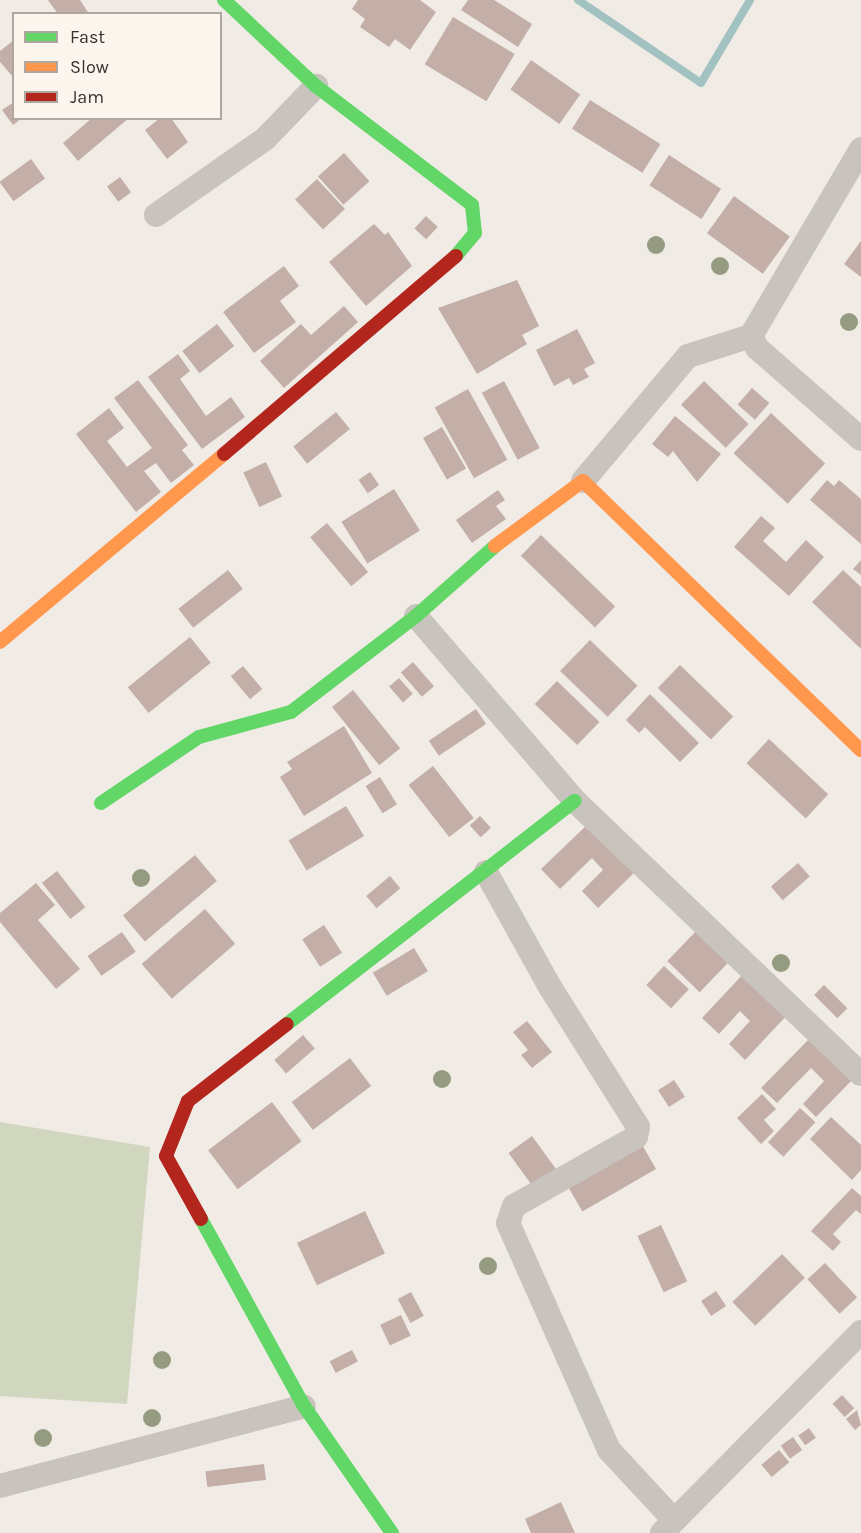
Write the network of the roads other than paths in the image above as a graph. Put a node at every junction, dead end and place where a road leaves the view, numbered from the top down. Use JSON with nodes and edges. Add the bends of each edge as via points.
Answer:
{"nodes":[{"id":1,"x":224,"y":0,"type":"edge"},
{"id":2,"x":316,"y":86,"type":"junction"},
{"id":3,"x":861,"y":149,"type":"edge"},
{"id":4,"x":156,"y":215,"type":"dead end"},
{"id":5,"x":751,"y":336,"type":"junction"},
{"id":6,"x":861,"y":439,"type":"edge"},
{"id":7,"x":583,"y":481,"type":"junction"},
{"id":8,"x":416,"y":616,"type":"junction"},
{"id":9,"x":0,"y":642,"type":"edge"},
{"id":10,"x":861,"y":750,"type":"edge"},
{"id":11,"x":575,"y":801,"type":"junction"},
{"id":12,"x":101,"y":803,"type":"dead end"},
{"id":13,"x":486,"y":872,"type":"junction"},
{"id":14,"x":861,"y":1074,"type":"edge"},
{"id":15,"x":861,"y":1332,"type":"edge"},
{"id":16,"x":304,"y":1406,"type":"junction"},
{"id":17,"x":0,"y":1486,"type":"edge"},
{"id":18,"x":668,"y":1527,"type":"edge"},
{"id":19,"x":393,"y":1533,"type":"edge"}],
"edges":[{"from":1,"to":2,"type":"street"},
{"from":2,"to":4,"type":"street","via":[[265,139]]},
{"from":2,"to":9,"type":"street","via":[[472,205],[475,233],[444,270]]},
{"from":3,"to":5,"type":"street"},
{"from":5,"to":6,"type":"street","via":[[757,348]]},
{"from":5,"to":7,"type":"street","via":[[688,356]]},
{"from":7,"to":8,"type":"street","via":[[572,484],[428,600]]},
{"from":7,"to":10,"type":"street"},
{"from":8,"to":11,"type":"street"},
{"from":8,"to":12,"type":"street","via":[[291,712],[199,737],[164,756]]},
{"from":11,"to":13,"type":"street"},
{"from":11,"to":14,"type":"street"},
{"from":13,"to":16,"type":"street","via":[[188,1101],[166,1156]]},
{"from":13,"to":18,"type":"street","via":[[550,987],[638,1127],[636,1137],[514,1206],[508,1223],[609,1450]]},
{"from":15,"to":18,"type":"street"},
{"from":16,"to":17,"type":"street"},
{"from":16,"to":19,"type":"street"}]}
